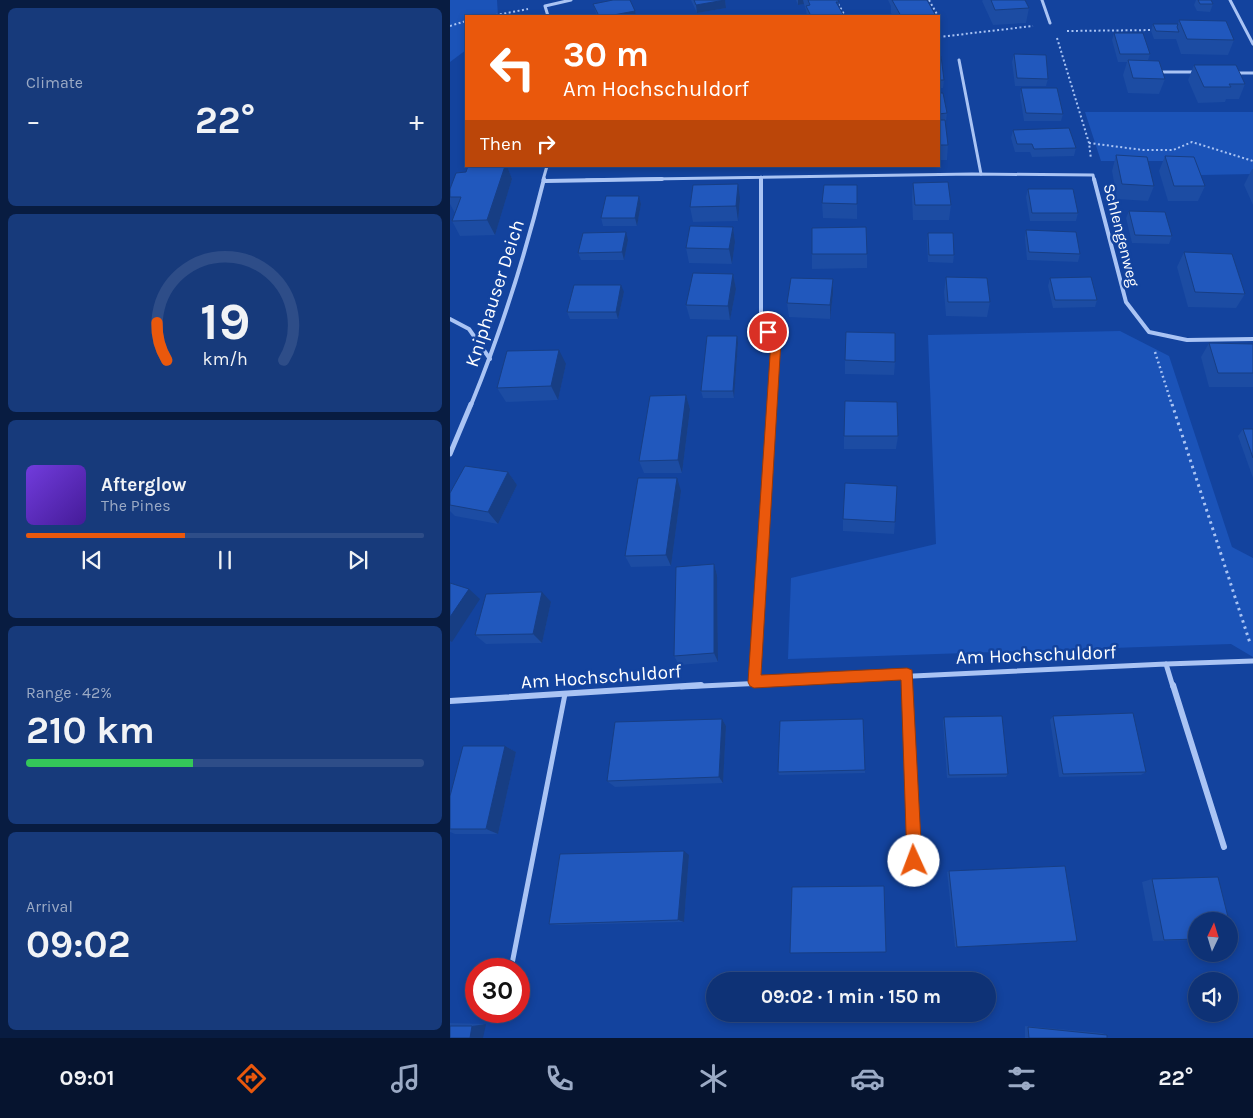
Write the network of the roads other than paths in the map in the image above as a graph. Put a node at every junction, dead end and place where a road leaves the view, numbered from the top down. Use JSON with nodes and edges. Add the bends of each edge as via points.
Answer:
{"nodes":[{"id":1,"x":571,"y":0,"type":"edge"},
{"id":2,"x":1042,"y":0,"type":"edge"},
{"id":3,"x":1230,"y":0,"type":"edge"},
{"id":4,"x":548,"y":15,"type":"edge"},
{"id":5,"x":1050,"y":23,"type":"road end"},
{"id":6,"x":1253,"y":44,"type":"edge"},
{"id":7,"x":959,"y":60,"type":"dead end"},
{"id":8,"x":1156,"y":72,"type":"edge"},
{"id":9,"x":1205,"y":72,"type":"edge"},
{"id":10,"x":1224,"y":72,"type":"edge"},
{"id":11,"x":1253,"y":73,"type":"edge"},
{"id":12,"x":548,"y":167,"type":"edge"},
{"id":13,"x":981,"y":174,"type":"junction"},
{"id":14,"x":762,"y":177,"type":"junction"},
{"id":15,"x":545,"y":182,"type":"junction"},
{"id":16,"x":450,"y":320,"type":"edge"},
{"id":17,"x":1253,"y":339,"type":"edge"},
{"id":18,"x":490,"y":359,"type":"junction"},
{"id":19,"x":450,"y":454,"type":"edge"},
{"id":20,"x":1253,"y":661,"type":"edge"},
{"id":21,"x":1166,"y":664,"type":"junction"},
{"id":22,"x":907,"y":674,"type":"junction"},
{"id":23,"x":754,"y":682,"type":"junction"},
{"id":24,"x":566,"y":694,"type":"junction"},
{"id":25,"x":450,"y":701,"type":"edge"},
{"id":26,"x":1224,"y":847,"type":"dead end"},
{"id":27,"x":914,"y":861,"type":"dead end"},
{"id":28,"x":513,"y":958,"type":"edge"}],
"edges":[{"from":1,"to":4,"type":"street","via":[[545,6]]},
{"from":2,"to":5,"type":"street"},
{"from":3,"to":6,"type":"street"},
{"from":7,"to":13,"type":"street"},
{"from":8,"to":9,"type":"street"},
{"from":10,"to":11,"type":"street"},
{"from":12,"to":15,"type":"street","name":"Kniphauser Deich"},
{"from":13,"to":14,"type":"street","name":"Schlengenweg"},
{"from":13,"to":17,"type":"street","name":"Schlengenweg","via":[[1093,175],[1126,302],[1148,332],[1187,340]]},
{"from":14,"to":15,"type":"street","name":"Schlengenweg"},
{"from":14,"to":23,"type":"street","via":[[760,323],[776,340]]},
{"from":15,"to":18,"type":"street","name":"Kniphauser Deich"},
{"from":16,"to":18,"type":"street","via":[[469,329]]},
{"from":18,"to":19,"type":"street","name":"Kniphauser Deich"},
{"from":20,"to":21,"type":"street","name":"Am Hochschuldorf"},
{"from":21,"to":22,"type":"street","name":"Am Hochschuldorf"},
{"from":21,"to":26,"type":"street"},
{"from":22,"to":23,"type":"street","name":"Am Hochschuldorf"},
{"from":22,"to":27,"type":"street"},
{"from":23,"to":24,"type":"street","name":"Am Hochschuldorf"},
{"from":24,"to":25,"type":"street","name":"Am Hochschuldorf"},
{"from":24,"to":28,"type":"lane"}]}
